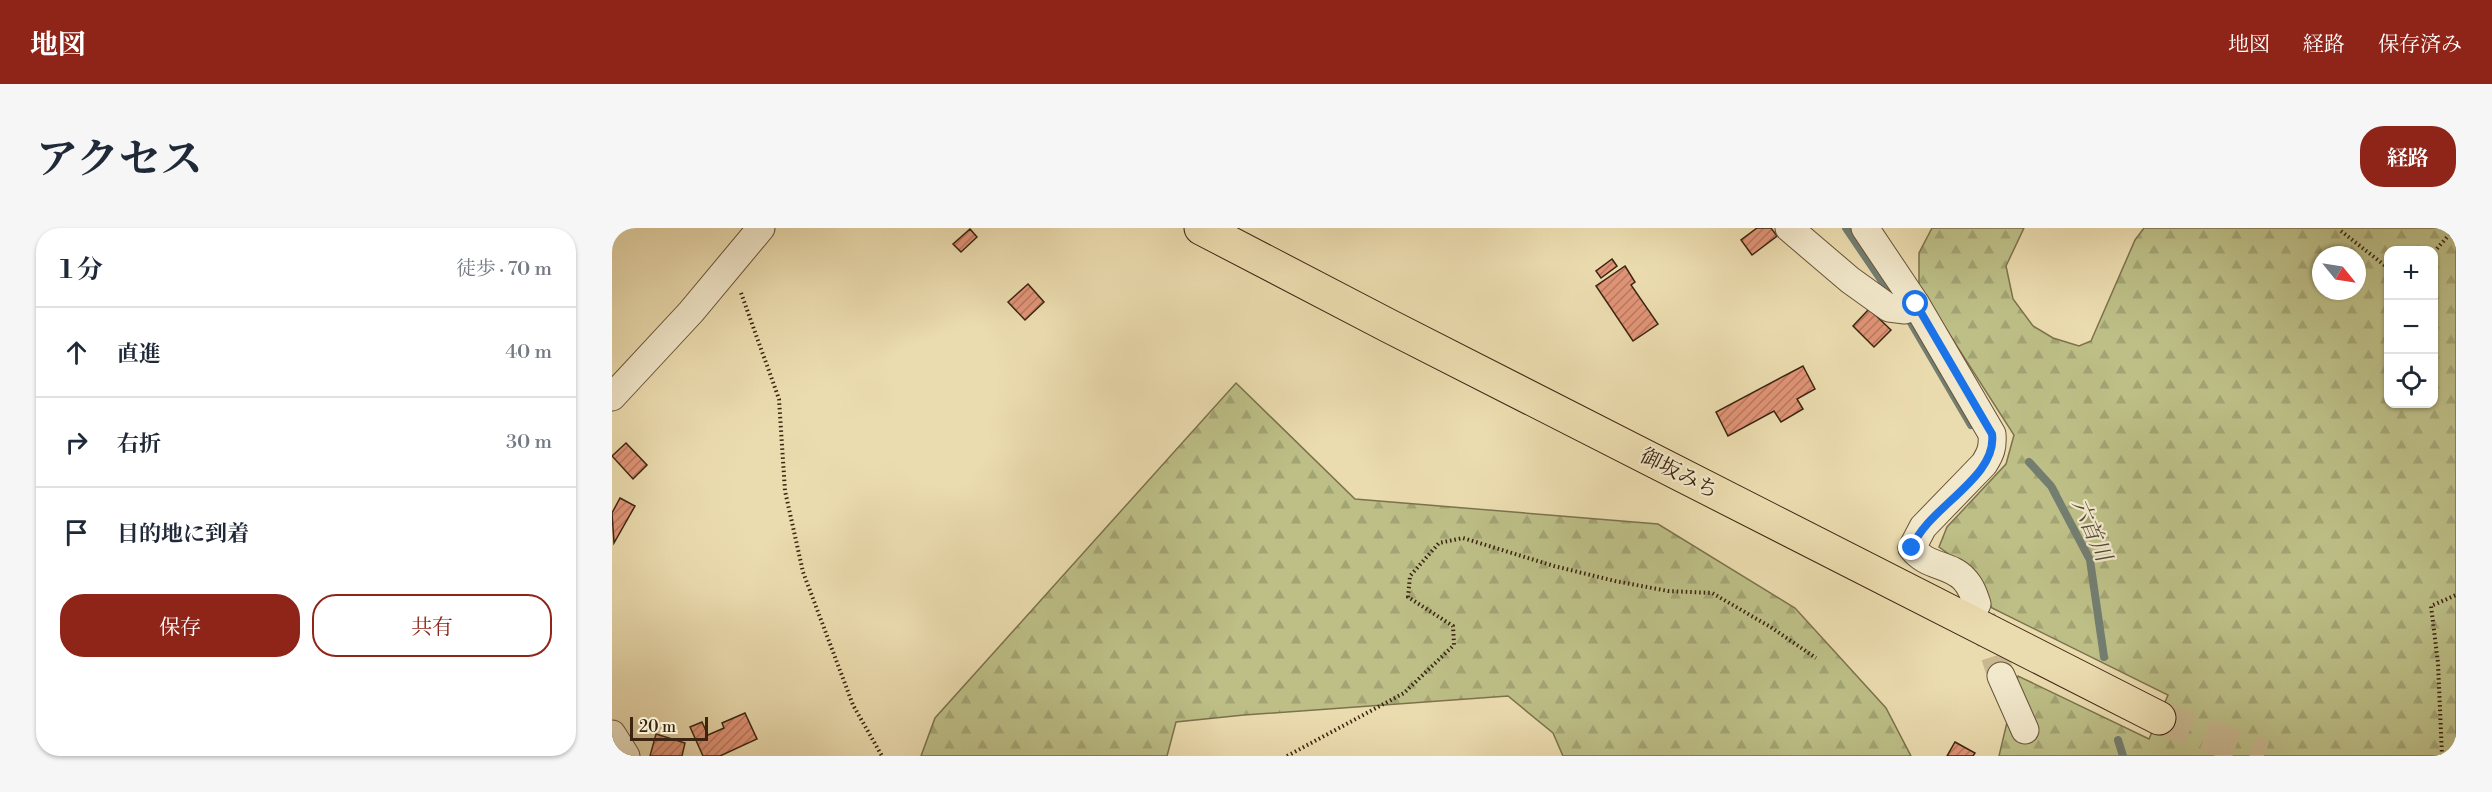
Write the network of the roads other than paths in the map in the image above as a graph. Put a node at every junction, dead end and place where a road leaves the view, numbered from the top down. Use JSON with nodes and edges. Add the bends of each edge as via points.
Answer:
{"nodes":[{"id":1,"x":761,"y":228,"type":"edge"},
{"id":2,"x":1201,"y":228,"type":"edge"},
{"id":3,"x":1789,"y":228,"type":"edge"},
{"id":4,"x":1865,"y":228,"type":"edge"},
{"id":5,"x":735,"y":247,"type":"edge"},
{"id":6,"x":1916,"y":304,"type":"junction"},
{"id":7,"x":612,"y":397,"type":"edge"},
{"id":8,"x":1977,"y":604,"type":"tunnel mouth"},
{"id":9,"x":2001,"y":676,"type":"tunnel mouth"},
{"id":10,"x":2159,"y":718,"type":"tunnel mouth"},
{"id":11,"x":2025,"y":730,"type":"dead end"},
{"id":12,"x":612,"y":734,"type":"edge"},
{"id":13,"x":626,"y":756,"type":"edge"}],
"edges":[{"from":1,"to":5,"type":"street"},
{"from":2,"to":10,"type":"highway","name":"御坂みち"},
{"from":3,"to":6,"type":"street","via":[[1888,308],[1905,310]]},
{"from":4,"to":6,"type":"street"},
{"from":5,"to":7,"type":"street","via":[[691,312]]},
{"from":6,"to":8,"type":"street","via":[[1992,434],[1993,445],[1976,474],[1923,527],[1912,548],[1920,558],[1963,577]]},
{"from":9,"to":11,"type":"street"},
{"from":12,"to":13,"type":"street"}]}
